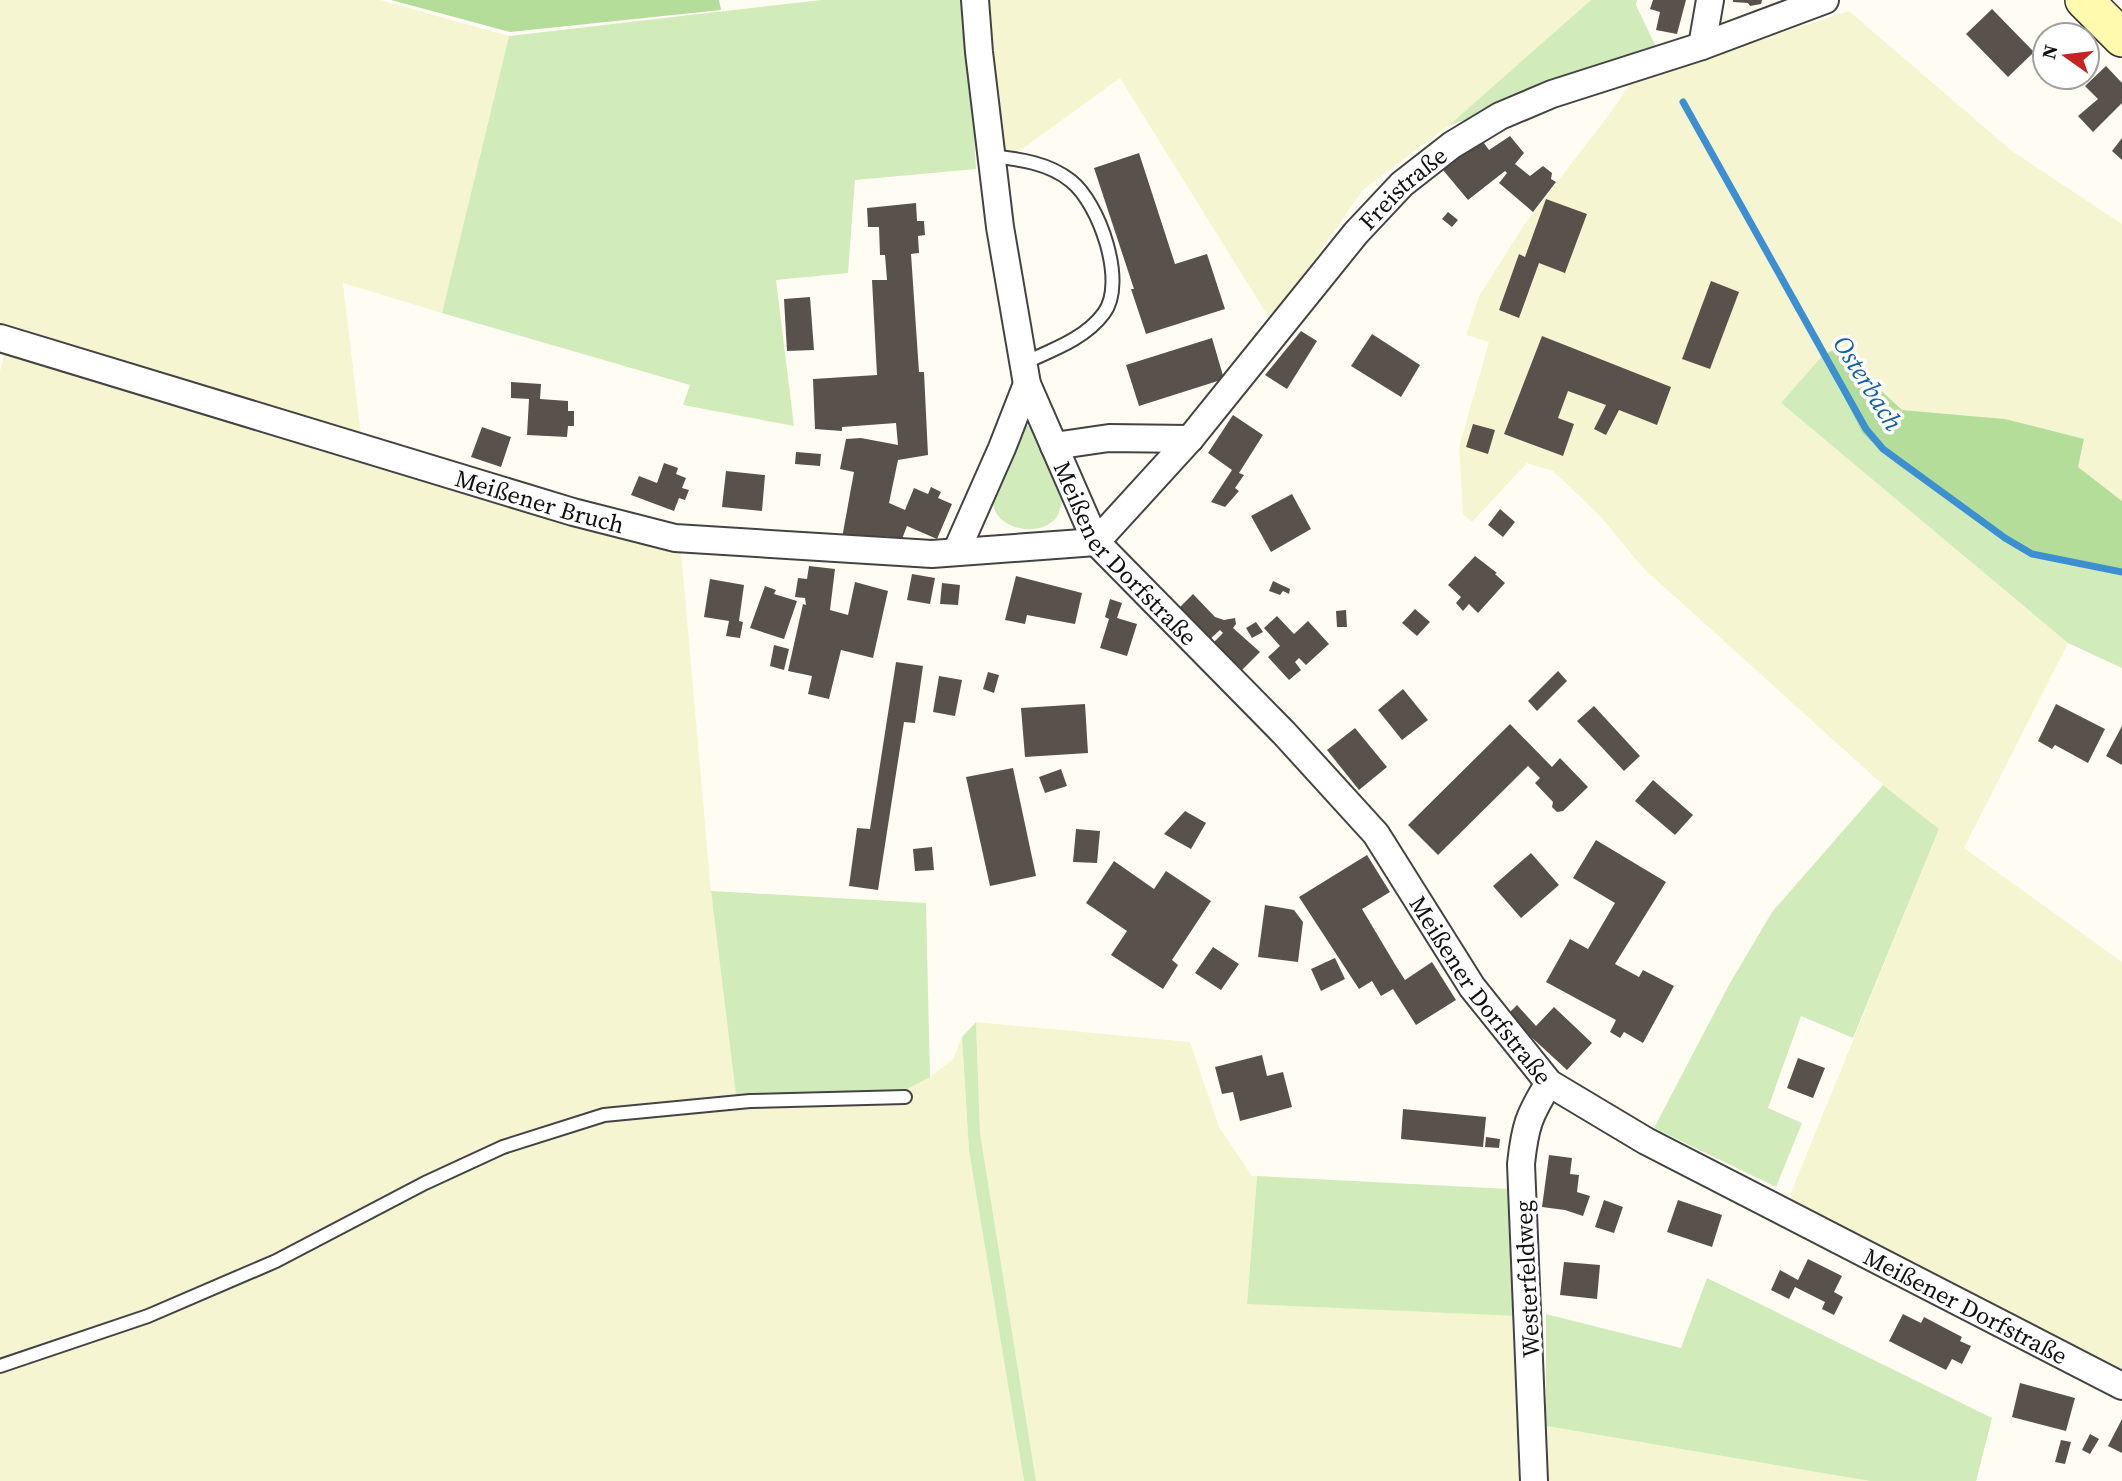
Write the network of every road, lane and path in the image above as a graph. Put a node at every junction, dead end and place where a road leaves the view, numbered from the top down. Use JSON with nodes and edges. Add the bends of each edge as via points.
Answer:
{"nodes":[{"id":1,"x":975,"y":0,"type":"edge"},
{"id":2,"x":1710,"y":0,"type":"edge"},
{"id":3,"x":1825,"y":0,"type":"edge"},
{"id":4,"x":2084,"y":0,"type":"edge"},
{"id":5,"x":2122,"y":38,"type":"edge"},
{"id":6,"x":1702,"y":47,"type":"junction"},
{"id":7,"x":991,"y":156,"type":"junction"},
{"id":8,"x":0,"y":338,"type":"edge"},
{"id":9,"x":1026,"y":374,"type":"junction"},
{"id":10,"x":1190,"y":439,"type":"junction"},
{"id":11,"x":1054,"y":446,"type":"junction"},
{"id":12,"x":1096,"y":542,"type":"junction"},
{"id":13,"x":956,"y":552,"type":"junction"},
{"id":14,"x":1549,"y":1083,"type":"junction"},
{"id":15,"x":905,"y":1097,"type":"dead end"},
{"id":16,"x":0,"y":1366,"type":"edge"},
{"id":17,"x":2122,"y":1386,"type":"edge"},
{"id":18,"x":1534,"y":1481,"type":"edge"}],
"edges":[{"from":1,"to":7,"type":"street","name":"Meißener Dorfstraße"},
{"from":2,"to":6,"type":"street"},
{"from":3,"to":6,"type":"street","name":"Freistraße"},
{"from":4,"to":5,"type":"street"},
{"from":6,"to":10,"type":"street","name":"Freistraße","via":[[1552,94],[1500,116],[1452,145],[1402,184],[1356,233]]},
{"from":7,"to":9,"type":"street","name":"Meißener Dorfstraße"},
{"from":7,"to":9,"type":"lane","via":[[1021,159],[1072,181],[1102,228],[1111,266],[1112,293],[1105,312]]},
{"from":8,"to":13,"type":"street","name":"Meißener Bruch","via":[[573,512],[676,538]]},
{"from":9,"to":11,"type":"street","name":"Meißener Dorfstraße"},
{"from":9,"to":13,"type":"street"},
{"from":10,"to":11,"type":"street","via":[[1109,438]]},
{"from":10,"to":12,"type":"street","name":"Freistraße"},
{"from":11,"to":12,"type":"street","name":"Meißener Dorfstraße"},
{"from":12,"to":13,"type":"street","name":"Meißener Bruch"},
{"from":12,"to":14,"type":"street","name":"Meißener Dorfstraße","via":[[1284,733],[1376,834],[1472,987]]},
{"from":14,"to":17,"type":"street","name":"Meißener Dorfstraße","via":[[1646,1141]]},
{"from":14,"to":18,"type":"street","name":"Westerfeldweg","via":[[1525,1129],[1521,1164]]},
{"from":15,"to":16,"type":"lane","via":[[750,1101],[604,1115],[503,1147],[276,1261],[148,1316]]}]}
